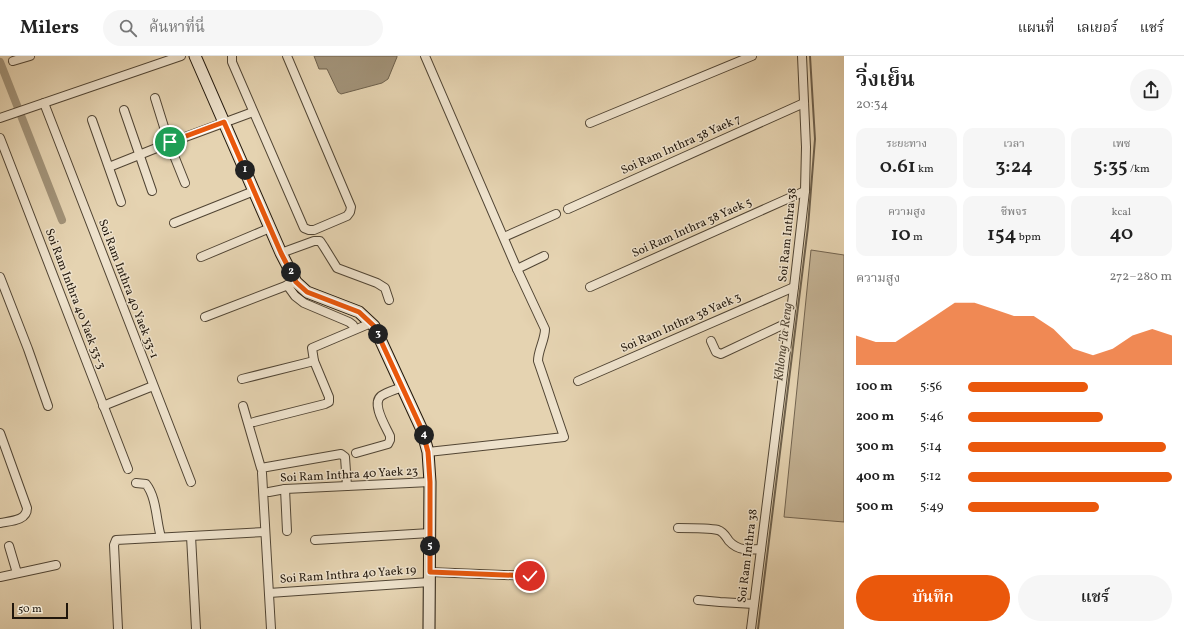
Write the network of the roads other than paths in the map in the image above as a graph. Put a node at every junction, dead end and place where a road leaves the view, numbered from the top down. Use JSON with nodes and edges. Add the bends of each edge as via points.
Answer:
{"nodes":[{"id":1,"x":30,"y":56,"type":"edge"},
{"id":2,"x":181,"y":56,"type":"edge"},
{"id":3,"x":195,"y":56,"type":"edge"},
{"id":4,"x":232,"y":56,"type":"edge"},
{"id":5,"x":287,"y":56,"type":"edge"},
{"id":6,"x":424,"y":56,"type":"edge"},
{"id":7,"x":752,"y":56,"type":"edge"},
{"id":8,"x":802,"y":56,"type":"edge"},
{"id":9,"x":13,"y":61,"type":"dead end"},
{"id":10,"x":155,"y":98,"type":"dead end"},
{"id":11,"x":44,"y":103,"type":"junction"},
{"id":12,"x":804,"y":103,"type":"junction"},
{"id":13,"x":124,"y":110,"type":"dead end"},
{"id":14,"x":253,"y":112,"type":"junction"},
{"id":15,"x":0,"y":118,"type":"edge"},
{"id":16,"x":92,"y":120,"type":"dead end"},
{"id":17,"x":224,"y":122,"type":"junction"},
{"id":18,"x":590,"y":123,"type":"dead end"},
{"id":19,"x":0,"y":138,"type":"edge"},
{"id":20,"x":170,"y":142,"type":"junction"},
{"id":21,"x":139,"y":155,"type":"junction"},
{"id":22,"x":110,"y":167,"type":"junction"},
{"id":23,"x":185,"y":183,"type":"dead end"},
{"id":24,"x":152,"y":190,"type":"dead end"},
{"id":25,"x":254,"y":191,"type":"junction"},
{"id":26,"x":805,"y":191,"type":"junction"},
{"id":27,"x":121,"y":202,"type":"dead end"},
{"id":28,"x":568,"y":209,"type":"dead end"},
{"id":29,"x":556,"y":214,"type":"dead end"},
{"id":30,"x":174,"y":223,"type":"dead end"},
{"id":31,"x":270,"y":228,"type":"junction"},
{"id":32,"x":504,"y":237,"type":"junction"},
{"id":33,"x":281,"y":253,"type":"junction"},
{"id":34,"x":544,"y":256,"type":"dead end"},
{"id":35,"x":202,"y":258,"type":"dead end"},
{"id":36,"x":517,"y":269,"type":"junction"},
{"id":37,"x":0,"y":277,"type":"edge"},
{"id":38,"x":292,"y":284,"type":"junction"},
{"id":39,"x":590,"y":287,"type":"dead end"},
{"id":40,"x":794,"y":287,"type":"junction"},
{"id":41,"x":389,"y":300,"type":"dead end"},
{"id":42,"x":205,"y":317,"type":"dead end"},
{"id":43,"x":789,"y":322,"type":"junction"},
{"id":44,"x":371,"y":323,"type":"junction"},
{"id":45,"x":354,"y":329,"type":"junction"},
{"id":46,"x":711,"y":341,"type":"dead end"},
{"id":47,"x":314,"y":361,"type":"junction"},
{"id":48,"x":242,"y":379,"type":"dead end"},
{"id":49,"x":578,"y":381,"type":"dead end"},
{"id":50,"x":153,"y":386,"type":"junction"},
{"id":51,"x":402,"y":387,"type":"junction"},
{"id":52,"x":48,"y":406,"type":"dead end"},
{"id":53,"x":103,"y":406,"type":"junction"},
{"id":54,"x":243,"y":406,"type":"dead end"},
{"id":55,"x":254,"y":422,"type":"dead end"},
{"id":56,"x":0,"y":433,"type":"edge"},
{"id":57,"x":428,"y":452,"type":"junction"},
{"id":58,"x":356,"y":454,"type":"dead end"},
{"id":59,"x":128,"y":469,"type":"dead end"},
{"id":60,"x":262,"y":473,"type":"dead end"},
{"id":61,"x":191,"y":482,"type":"dead end"},
{"id":62,"x":430,"y":482,"type":"junction"},
{"id":63,"x":136,"y":483,"type":"dead end"},
{"id":64,"x":347,"y":486,"type":"junction"},
{"id":65,"x":285,"y":489,"type":"junction"},
{"id":66,"x":269,"y":492,"type":"dead end"},
{"id":67,"x":0,"y":523,"type":"edge"},
{"id":68,"x":678,"y":528,"type":"dead end"},
{"id":69,"x":286,"y":531,"type":"dead end"},
{"id":70,"x":265,"y":532,"type":"junction"},
{"id":71,"x":430,"y":533,"type":"junction"},
{"id":72,"x":191,"y":536,"type":"junction"},
{"id":73,"x":162,"y":537,"type":"junction"},
{"id":74,"x":315,"y":540,"type":"dead end"},
{"id":75,"x":9,"y":546,"type":"dead end"},
{"id":76,"x":761,"y":550,"type":"junction"},
{"id":77,"x":56,"y":565,"type":"dead end"},
{"id":78,"x":17,"y":573,"type":"junction"},
{"id":79,"x":530,"y":576,"type":"dead end"},
{"id":80,"x":0,"y":577,"type":"edge"},
{"id":81,"x":430,"y":577,"type":"junction"},
{"id":82,"x":269,"y":593,"type":"junction"},
{"id":83,"x":698,"y":600,"type":"dead end"},
{"id":84,"x":754,"y":604,"type":"junction"},
{"id":85,"x":118,"y":629,"type":"edge"},
{"id":86,"x":196,"y":629,"type":"edge"},
{"id":87,"x":271,"y":629,"type":"edge"},
{"id":88,"x":429,"y":629,"type":"edge"},
{"id":89,"x":751,"y":629,"type":"edge"}],
"edges":[{"from":1,"to":9,"type":"street"},
{"from":2,"to":11,"type":"street"},
{"from":3,"to":17,"type":"street"},
{"from":4,"to":14,"type":"street","via":[[232,62]]},
{"from":5,"to":14,"type":"street","via":[[351,206],[347,216],[314,230],[304,228]]},
{"from":6,"to":32,"type":"street"},
{"from":7,"to":18,"type":"street"},
{"from":8,"to":12,"type":"street","name":"Soi Ram Inthra 38"},
{"from":10,"to":20,"type":"street"},
{"from":11,"to":15,"type":"street"},
{"from":11,"to":50,"type":"street","name":"Soi Ram Inthra 40 Yaek 33-1"},
{"from":12,"to":26,"type":"street","name":"Soi Ram Inthra 38"},
{"from":12,"to":28,"type":"street","name":"Soi Ram Inthra 38 Yaek 7"},
{"from":13,"to":21,"type":"street"},
{"from":14,"to":17,"type":"street"},
{"from":16,"to":22,"type":"street"},
{"from":17,"to":20,"type":"street"},
{"from":17,"to":25,"type":"street"},
{"from":19,"to":53,"type":"street","name":"Soi Ram Inthra 40 Yaek 33-3"},
{"from":20,"to":21,"type":"street"},
{"from":20,"to":23,"type":"street"},
{"from":21,"to":22,"type":"street"},
{"from":21,"to":24,"type":"street"},
{"from":22,"to":27,"type":"street"},
{"from":25,"to":30,"type":"street"},
{"from":25,"to":31,"type":"street"},
{"from":26,"to":39,"type":"street","name":"Soi Ram Inthra 38 Yaek 5"},
{"from":26,"to":40,"type":"street","name":"Soi Ram Inthra 38"},
{"from":29,"to":32,"type":"street"},
{"from":31,"to":33,"type":"street"},
{"from":31,"to":35,"type":"street"},
{"from":32,"to":36,"type":"street"},
{"from":33,"to":38,"type":"street"},
{"from":33,"to":41,"type":"street","via":[[320,241],[337,268],[377,283],[384,288]]},
{"from":34,"to":36,"type":"street"},
{"from":36,"to":57,"type":"street","via":[[545,329],[538,361],[564,437]]},
{"from":37,"to":52,"type":"street"},
{"from":38,"to":42,"type":"street"},
{"from":38,"to":44,"type":"street","via":[[359,312]]},
{"from":38,"to":45,"type":"street","via":[[294,296],[304,303],[349,322]]},
{"from":40,"to":43,"type":"street","name":"Soi Ram Inthra 38"},
{"from":40,"to":49,"type":"street","name":"Soi Ram Inthra 38 Yaek 3"},
{"from":43,"to":46,"type":"street","via":[[721,354],[716,352]]},
{"from":43,"to":76,"type":"street","name":"Soi Ram Inthra 38"},
{"from":44,"to":45,"type":"street"},
{"from":44,"to":51,"type":"street"},
{"from":45,"to":47,"type":"street","via":[[312,348]]},
{"from":47,"to":48,"type":"street"},
{"from":47,"to":55,"type":"street","via":[[329,402]]},
{"from":50,"to":53,"type":"street"},
{"from":50,"to":61,"type":"street","name":"Soi Ram Inthra 40 Yaek 33-1"},
{"from":51,"to":57,"type":"street","via":[[422,430]]},
{"from":51,"to":58,"type":"street","via":[[378,400],[377,406],[390,436],[388,444]]},
{"from":53,"to":59,"type":"street","name":"Soi Ram Inthra 40 Yaek 33-3"},
{"from":54,"to":64,"type":"street","via":[[261,468],[341,454],[345,457]]},
{"from":56,"to":67,"type":"street","via":[[27,512],[22,518]]},
{"from":57,"to":62,"type":"street"},
{"from":60,"to":70,"type":"street"},
{"from":62,"to":64,"type":"street","name":"Soi Ram Inthra 40 Yaek 23"},
{"from":62,"to":71,"type":"street"},
{"from":63,"to":73,"type":"street","via":[[148,486]]},
{"from":64,"to":65,"type":"street","name":"Soi Ram Inthra 40 Yaek 23"},
{"from":65,"to":66,"type":"street","name":"Soi Ram Inthra 40 Yaek 23"},
{"from":65,"to":69,"type":"street"},
{"from":68,"to":76,"type":"street","via":[[719,530],[736,546],[745,550]]},
{"from":70,"to":72,"type":"street"},
{"from":70,"to":82,"type":"street"},
{"from":71,"to":74,"type":"street"},
{"from":71,"to":81,"type":"street"},
{"from":72,"to":73,"type":"street"},
{"from":72,"to":86,"type":"street"},
{"from":73,"to":85,"type":"street","via":[[117,539],[114,542]]},
{"from":75,"to":78,"type":"street"},
{"from":76,"to":84,"type":"street","name":"Soi Ram Inthra 38"},
{"from":77,"to":78,"type":"street"},
{"from":78,"to":80,"type":"street"},
{"from":79,"to":81,"type":"street","name":"Soi Ram Inthra 40 Yaek 19"},
{"from":81,"to":82,"type":"street","name":"Soi Ram Inthra 40 Yaek 19"},
{"from":81,"to":88,"type":"street"},
{"from":82,"to":87,"type":"street"},
{"from":83,"to":84,"type":"street"},
{"from":84,"to":89,"type":"street","name":"Soi Ram Inthra 38"}]}
